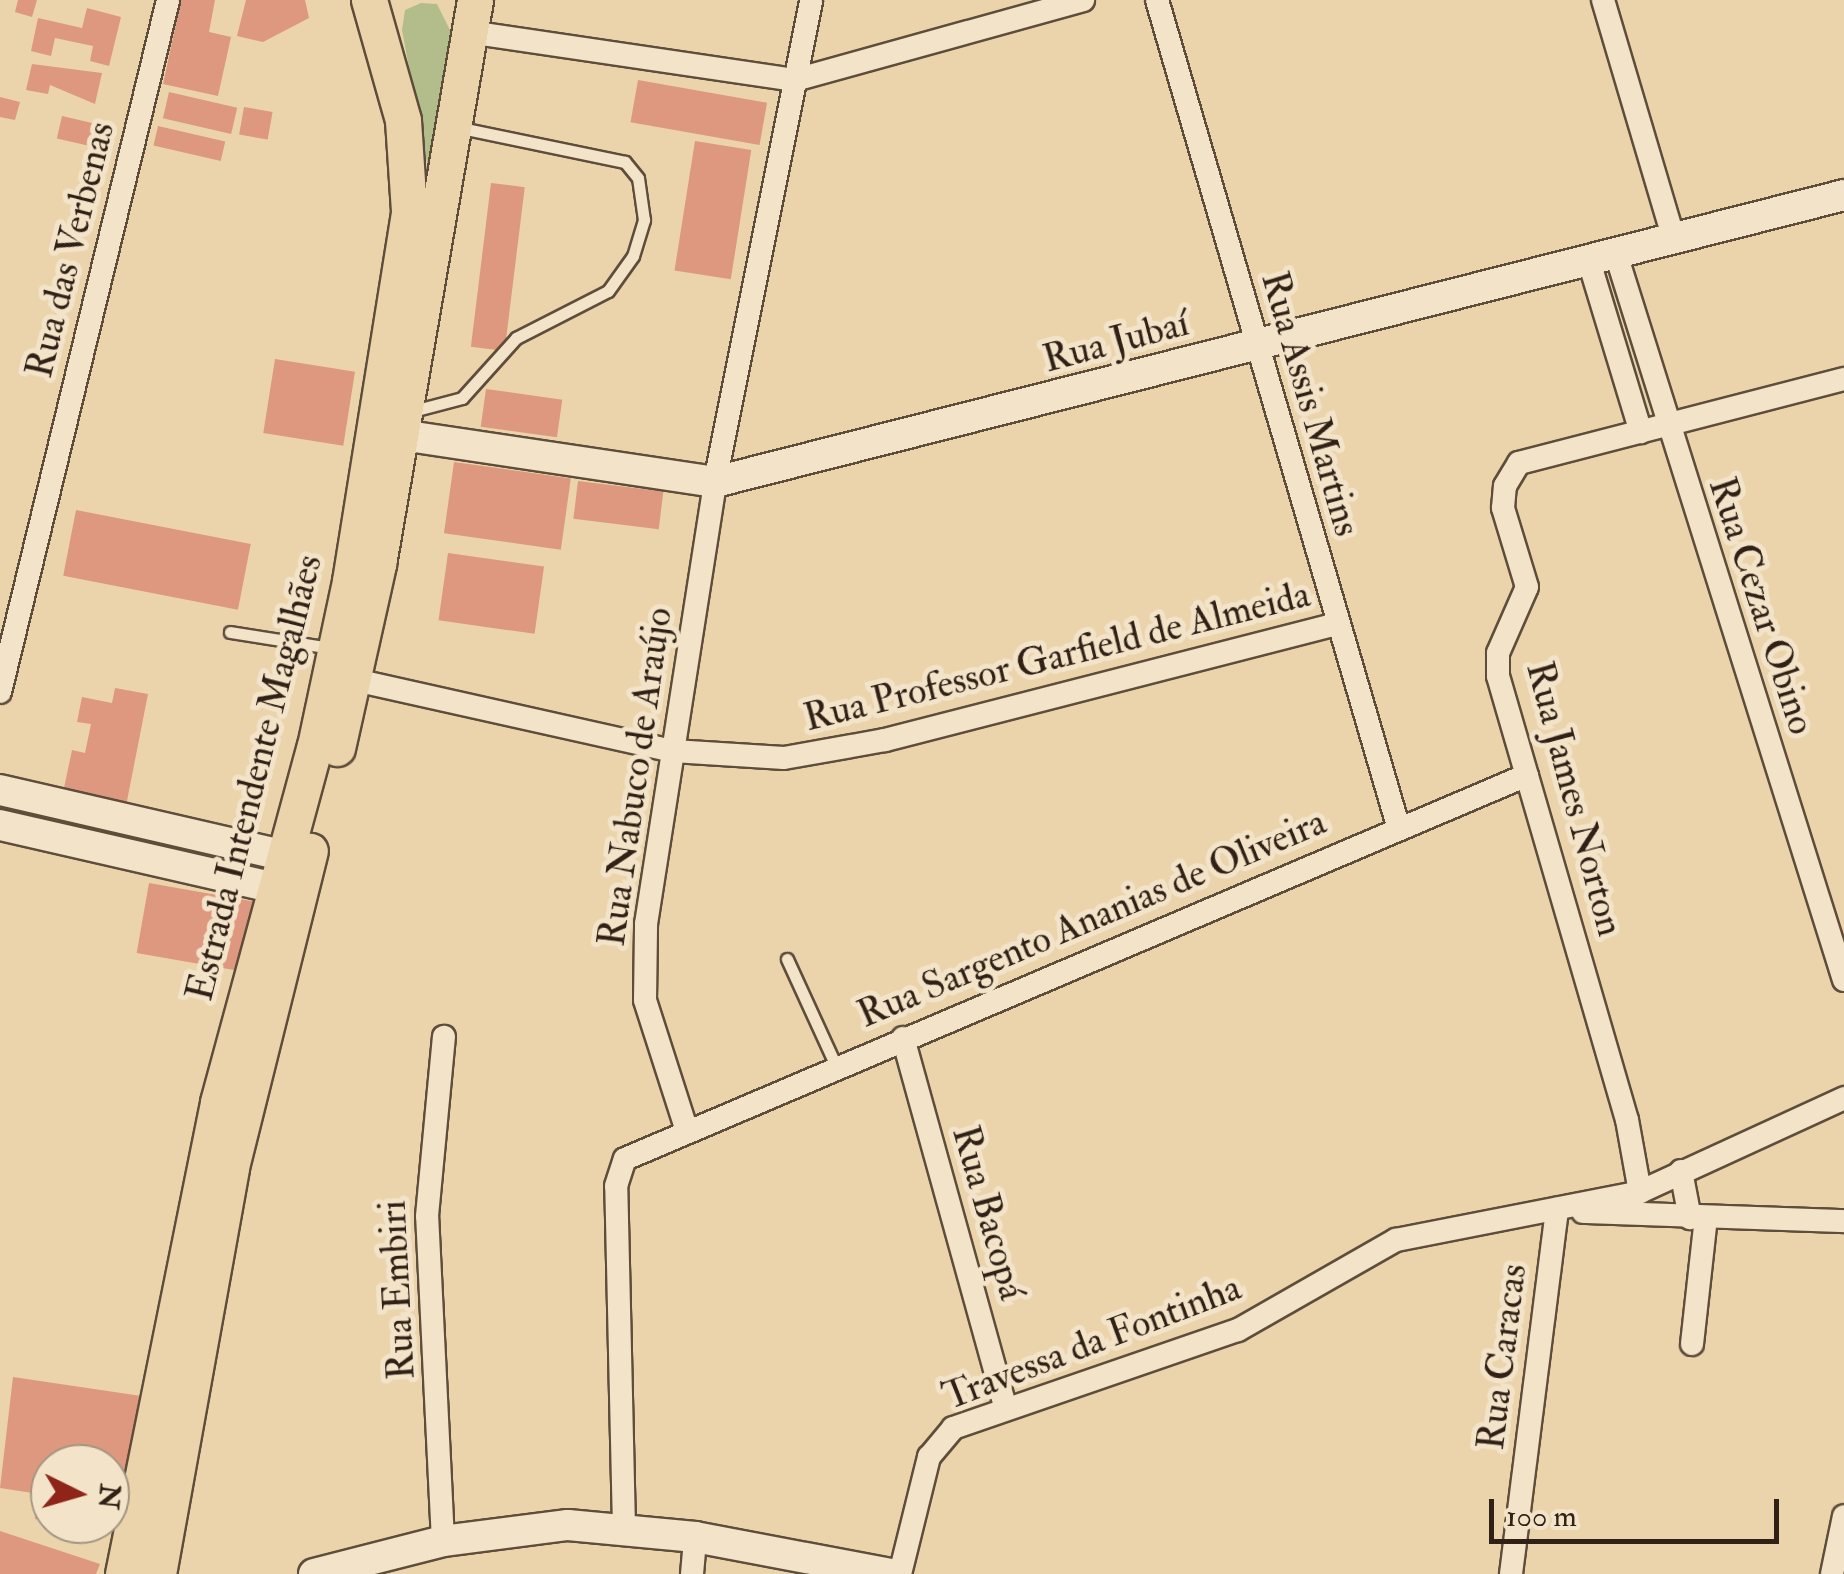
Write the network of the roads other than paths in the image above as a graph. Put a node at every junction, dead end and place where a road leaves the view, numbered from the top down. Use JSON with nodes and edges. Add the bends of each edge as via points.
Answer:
{"nodes":[{"id":1,"x":168,"y":0,"type":"edge"},
{"id":2,"x":348,"y":0,"type":"edge"},
{"id":3,"x":369,"y":0,"type":"edge"},
{"id":4,"x":394,"y":0,"type":"edge"},
{"id":5,"x":452,"y":0,"type":"edge"},
{"id":6,"x":811,"y":0,"type":"edge"},
{"id":7,"x":1083,"y":0,"type":"edge"},
{"id":8,"x":1157,"y":0,"type":"edge"},
{"id":9,"x":1603,"y":0,"type":"edge"},
{"id":10,"x":472,"y":16,"type":"edge"},
{"id":11,"x":385,"y":69,"type":"junction"},
{"id":12,"x":794,"y":80,"type":"junction"},
{"id":13,"x":453,"y":126,"type":"junction"},
{"id":14,"x":1844,"y":195,"type":"edge"},
{"id":15,"x":1673,"y":236,"type":"junction"},
{"id":16,"x":1602,"y":255,"type":"junction"},
{"id":17,"x":1256,"y":345,"type":"junction"},
{"id":18,"x":1844,"y":379,"type":"edge"},
{"id":19,"x":403,"y":424,"type":"junction"},
{"id":20,"x":1666,"y":425,"type":"junction"},
{"id":21,"x":1641,"y":432,"type":"junction"},
{"id":22,"x":715,"y":482,"type":"junction"},
{"id":23,"x":1338,"y":624,"type":"junction"},
{"id":24,"x":230,"y":632,"type":"dead end"},
{"id":25,"x":336,"y":649,"type":"junction"},
{"id":26,"x":355,"y":680,"type":"junction"},
{"id":27,"x":0,"y":692,"type":"edge"},
{"id":28,"x":674,"y":751,"type":"junction"},
{"id":29,"x":1526,"y":774,"type":"junction"},
{"id":30,"x":0,"y":790,"type":"edge"},
{"id":31,"x":0,"y":825,"type":"edge"},
{"id":32,"x":1398,"y":826,"type":"junction"},
{"id":33,"x":280,"y":872,"type":"junction"},
{"id":34,"x":788,"y":959,"type":"dead end"},
{"id":35,"x":1844,"y":980,"type":"edge"},
{"id":36,"x":444,"y":1037,"type":"dead end"},
{"id":37,"x":903,"y":1038,"type":"junction"},
{"id":38,"x":836,"y":1066,"type":"junction"},
{"id":39,"x":1844,"y":1098,"type":"edge"},
{"id":40,"x":686,"y":1128,"type":"junction"},
{"id":41,"x":1681,"y":1171,"type":"junction"},
{"id":42,"x":1640,"y":1192,"type":"junction"},
{"id":43,"x":1563,"y":1207,"type":"junction"},
{"id":44,"x":1698,"y":1218,"type":"junction"},
{"id":45,"x":1844,"y":1221,"type":"edge"},
{"id":46,"x":1692,"y":1344,"type":"dead end"},
{"id":47,"x":1005,"y":1406,"type":"junction"},
{"id":48,"x":1844,"y":1516,"type":"edge"},
{"id":49,"x":624,"y":1528,"type":"junction"},
{"id":50,"x":695,"y":1537,"type":"junction"},
{"id":51,"x":443,"y":1541,"type":"junction"},
{"id":52,"x":124,"y":1574,"type":"edge"},
{"id":53,"x":158,"y":1574,"type":"edge"},
{"id":54,"x":314,"y":1574,"type":"edge"},
{"id":55,"x":692,"y":1574,"type":"edge"},
{"id":56,"x":890,"y":1574,"type":"edge"},
{"id":57,"x":900,"y":1574,"type":"edge"},
{"id":58,"x":1512,"y":1574,"type":"edge"},
{"id":59,"x":1832,"y":1574,"type":"edge"}],
"edges":[{"from":1,"to":27,"type":"street","name":"Rua das Verbenas"},
{"from":2,"to":11,"type":"main road"},
{"from":3,"to":11,"type":"main road","name":"Estrada Intendente Magalhães"},
{"from":4,"to":11,"type":"main road"},
{"from":5,"to":10,"type":"main road"},
{"from":6,"to":12,"type":"street","name":"Rua Nabuco de Araújo"},
{"from":7,"to":12,"type":"street"},
{"from":8,"to":17,"type":"street","name":"Rua Assis Martins"},
{"from":9,"to":15,"type":"street"},
{"from":10,"to":12,"type":"street"},
{"from":10,"to":13,"type":"main road","name":"Estrada Intendente Magalhães"},
{"from":11,"to":25,"type":"main road","name":"Estrada Intendente Magalhães","via":[[403,120],[409,211]]},
{"from":12,"to":22,"type":"street","name":"Rua Nabuco de Araújo"},
{"from":13,"to":19,"type":"main road","name":"Estrada Intendente Magalhães"},
{"from":13,"to":19,"type":"lane","via":[[625,162],[638,178],[644,220],[608,291],[516,338],[462,398]]},
{"from":14,"to":15,"type":"street","name":"Rua Jubaí"},
{"from":15,"to":16,"type":"street","name":"Rua Jubaí"},
{"from":16,"to":17,"type":"street","name":"Rua Jubaí"},
{"from":16,"to":20,"type":"street","name":"Rua Cezar Obino"},
{"from":16,"to":21,"type":"street"},
{"from":17,"to":22,"type":"street","name":"Rua Jubaí"},
{"from":17,"to":23,"type":"street","name":"Rua Assis Martins"},
{"from":18,"to":20,"type":"street","name":"Rua James Norton"},
{"from":19,"to":22,"type":"street","name":"Rua Jubaí"},
{"from":19,"to":26,"type":"main road","name":"Estrada Intendente Magalhães"},
{"from":20,"to":21,"type":"street","name":"Rua James Norton"},
{"from":20,"to":35,"type":"street","name":"Rua Cezar Obino"},
{"from":21,"to":29,"type":"street","name":"Rua James Norton","via":[[1519,463],[1505,486],[1503,508],[1526,587],[1496,665]]},
{"from":22,"to":28,"type":"street","name":"Rua Nabuco de Araújo"},
{"from":23,"to":28,"type":"street","name":"Rua Professor Garfield de Almeida","via":[[827,752],[746,760]]},
{"from":23,"to":32,"type":"street","name":"Rua Assis Martins"},
{"from":24,"to":25,"type":"lane"},
{"from":25,"to":33,"type":"main road","name":"Estrada Intendente Magalhães"},
{"from":26,"to":28,"type":"street","name":"Rua Professor Garfield de Almeida"},
{"from":26,"to":53,"type":"main road","name":"Estrada Intendente Magalhães","via":[[231,1167]]},
{"from":28,"to":40,"type":"street","name":"Rua Nabuco de Araújo","via":[[642,972]]},
{"from":29,"to":32,"type":"street","name":"Rua Sargento Ananias de Oliveira"},
{"from":29,"to":42,"type":"street","name":"Rua James Norton","via":[[1627,1120]]},
{"from":30,"to":33,"type":"street"},
{"from":31,"to":33,"type":"street"},
{"from":32,"to":37,"type":"street","name":"Rua Sargento Ananias de Oliveira"},
{"from":33,"to":52,"type":"main road","name":"Estrada Intendente Magalhães","via":[[218,1102]]},
{"from":34,"to":38,"type":"lane"},
{"from":36,"to":51,"type":"street","name":"Rua Embiri","via":[[428,1200]]},
{"from":37,"to":38,"type":"street","name":"Rua Sargento Ananias de Oliveira"},
{"from":37,"to":47,"type":"street","name":"Rua Bacopá"},
{"from":38,"to":40,"type":"street","name":"Rua Sargento Ananias de Oliveira"},
{"from":39,"to":41,"type":"street","name":"Travessa da Fontinha"},
{"from":40,"to":49,"type":"street","via":[[632,1154],[616,1178]]},
{"from":41,"to":42,"type":"street","name":"Travessa da Fontinha"},
{"from":41,"to":44,"type":"street"},
{"from":42,"to":43,"type":"street","name":"Travessa da Fontinha"},
{"from":43,"to":44,"type":"street","name":"Travessa da Fontinha"},
{"from":43,"to":47,"type":"street","name":"Travessa da Fontinha","via":[[1396,1240],[1238,1330]]},
{"from":43,"to":58,"type":"street","name":"Rua Caracas"},
{"from":44,"to":45,"type":"street","name":"Travessa da Fontinha"},
{"from":44,"to":46,"type":"street"},
{"from":47,"to":57,"type":"street","name":"Travessa da Fontinha","via":[[938,1440]]},
{"from":48,"to":59,"type":"street"},
{"from":49,"to":50,"type":"street"},
{"from":49,"to":51,"type":"street","via":[[520,1528]]},
{"from":50,"to":55,"type":"street"},
{"from":50,"to":56,"type":"street"},
{"from":51,"to":54,"type":"street"}]}
